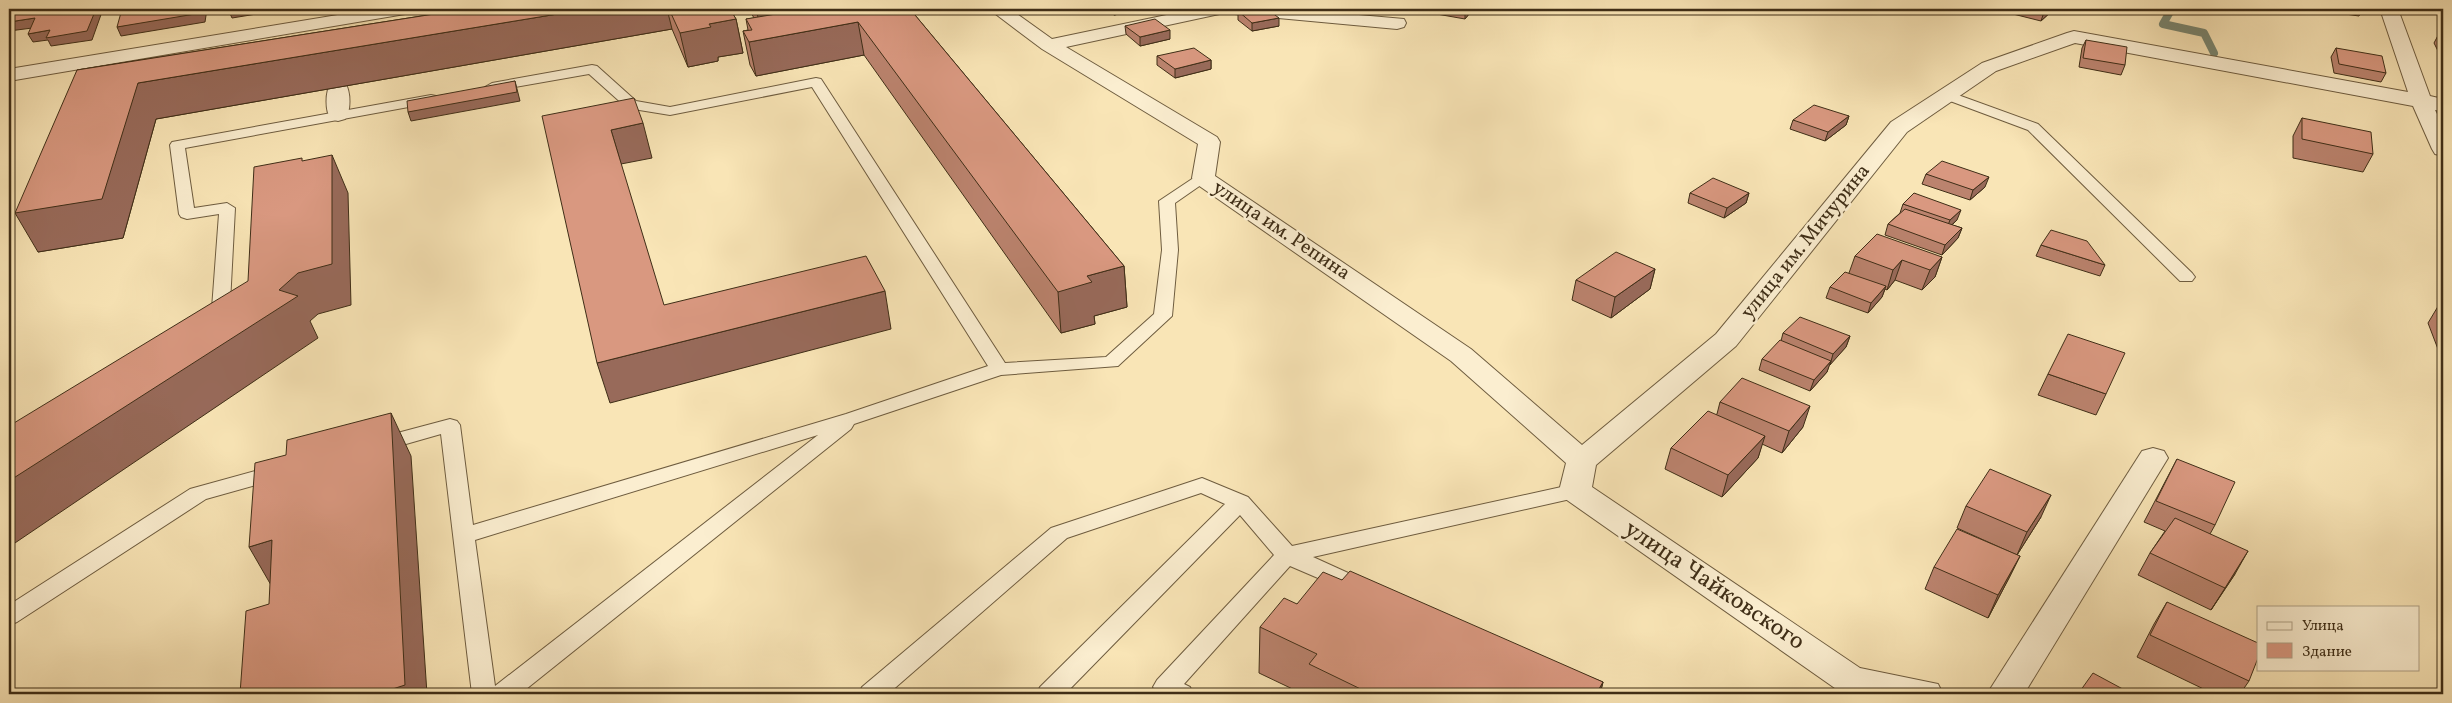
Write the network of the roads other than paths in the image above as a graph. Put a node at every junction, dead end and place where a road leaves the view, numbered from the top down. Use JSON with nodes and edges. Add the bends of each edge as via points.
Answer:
{"nodes":[{"id":1,"x":404,"y":9,"type":"edge"},
{"id":2,"x":998,"y":9,"type":"edge"},
{"id":3,"x":1220,"y":9,"type":"edge"},
{"id":4,"x":1228,"y":9,"type":"edge"},
{"id":5,"x":2388,"y":9,"type":"edge"},
{"id":6,"x":331,"y":23,"type":"edge"},
{"id":7,"x":1397,"y":23,"type":"dead end"},
{"id":8,"x":1049,"y":45,"type":"junction"},
{"id":9,"x":9,"y":75,"type":"edge"},
{"id":10,"x":338,"y":87,"type":"edge"},
{"id":11,"x":475,"y":90,"type":"edge"},
{"id":12,"x":1947,"y":95,"type":"junction"},
{"id":13,"x":446,"y":96,"type":"edge"},
{"id":14,"x":2421,"y":101,"type":"junction"},
{"id":15,"x":2443,"y":105,"type":"edge"},
{"id":16,"x":338,"y":115,"type":"junction"},
{"id":17,"x":2443,"y":149,"type":"edge"},
{"id":18,"x":1203,"y":178,"type":"junction"},
{"id":19,"x":2186,"y":277,"type":"dead end"},
{"id":20,"x":204,"y":332,"type":"edge"},
{"id":21,"x":999,"y":369,"type":"junction"},
{"id":22,"x":853,"y":418,"type":"junction"},
{"id":23,"x":357,"y":450,"type":"edge"},
{"id":24,"x":2153,"y":458,"type":"dead end"},
{"id":25,"x":301,"y":466,"type":"edge"},
{"id":26,"x":1579,"y":476,"type":"junction"},
{"id":27,"x":1240,"y":502,"type":"junction"},
{"id":28,"x":463,"y":536,"type":"junction"},
{"id":29,"x":1287,"y":555,"type":"junction"},
{"id":30,"x":1376,"y":596,"type":"edge"},
{"id":31,"x":9,"y":616,"type":"edge"},
{"id":32,"x":1859,"y":690,"type":"edge"},
{"id":33,"x":484,"y":694,"type":"edge"},
{"id":34,"x":503,"y":694,"type":"edge"},
{"id":35,"x":871,"y":694,"type":"edge"},
{"id":36,"x":1048,"y":694,"type":"edge"},
{"id":37,"x":1181,"y":694,"type":"edge"},
{"id":38,"x":1925,"y":694,"type":"edge"},
{"id":39,"x":2005,"y":694,"type":"edge"}],
"edges":[{"from":1,"to":6,"type":"street"},
{"from":2,"to":8,"type":"street","name":"улица им. Репина"},
{"from":3,"to":8,"type":"street"},
{"from":4,"to":7,"type":"street"},
{"from":5,"to":14,"type":"street"},
{"from":6,"to":9,"type":"street"},
{"from":8,"to":18,"type":"street","name":"улица им. Репина","via":[[1208,142]]},
{"from":10,"to":16,"type":"street"},
{"from":11,"to":21,"type":"lane","via":[[592,69],[632,105],[670,111],[816,82]]},
{"from":12,"to":14,"type":"street","name":"улица им. Мичурина","via":[[1989,67],[2074,37]]},
{"from":12,"to":19,"type":"lane","via":[[2032,127]]},
{"from":12,"to":26,"type":"street","name":"улица им. Мичурина","via":[[1899,127],[1726,340]]},
{"from":13,"to":16,"type":"lane"},
{"from":14,"to":15,"type":"street"},
{"from":14,"to":17,"type":"street"},
{"from":16,"to":20,"type":"lane","via":[[177,145],[187,214],[227,208],[221,321]]},
{"from":18,"to":21,"type":"lane","via":[[1167,201],[1170,250],[1162,316],[1111,362]]},
{"from":18,"to":26,"type":"street","name":"улица им. Репина","via":[[1461,355]]},
{"from":21,"to":22,"type":"lane"},
{"from":22,"to":28,"type":"lane"},
{"from":22,"to":34,"type":"lane"},
{"from":23,"to":28,"type":"lane","via":[[450,425]]},
{"from":24,"to":39,"type":"street"},
{"from":25,"to":31,"type":"lane","via":[[198,494]]},
{"from":26,"to":29,"type":"lane"},
{"from":26,"to":32,"type":"street","name":"улица Чайковского"},
{"from":27,"to":29,"type":"lane"},
{"from":27,"to":35,"type":"lane","via":[[1202,485],[1059,533]]},
{"from":27,"to":36,"type":"lane"},
{"from":28,"to":33,"type":"lane"},
{"from":29,"to":30,"type":"lane"},
{"from":29,"to":37,"type":"lane","via":[[1166,687]]},
{"from":32,"to":38,"type":"street"}]}
